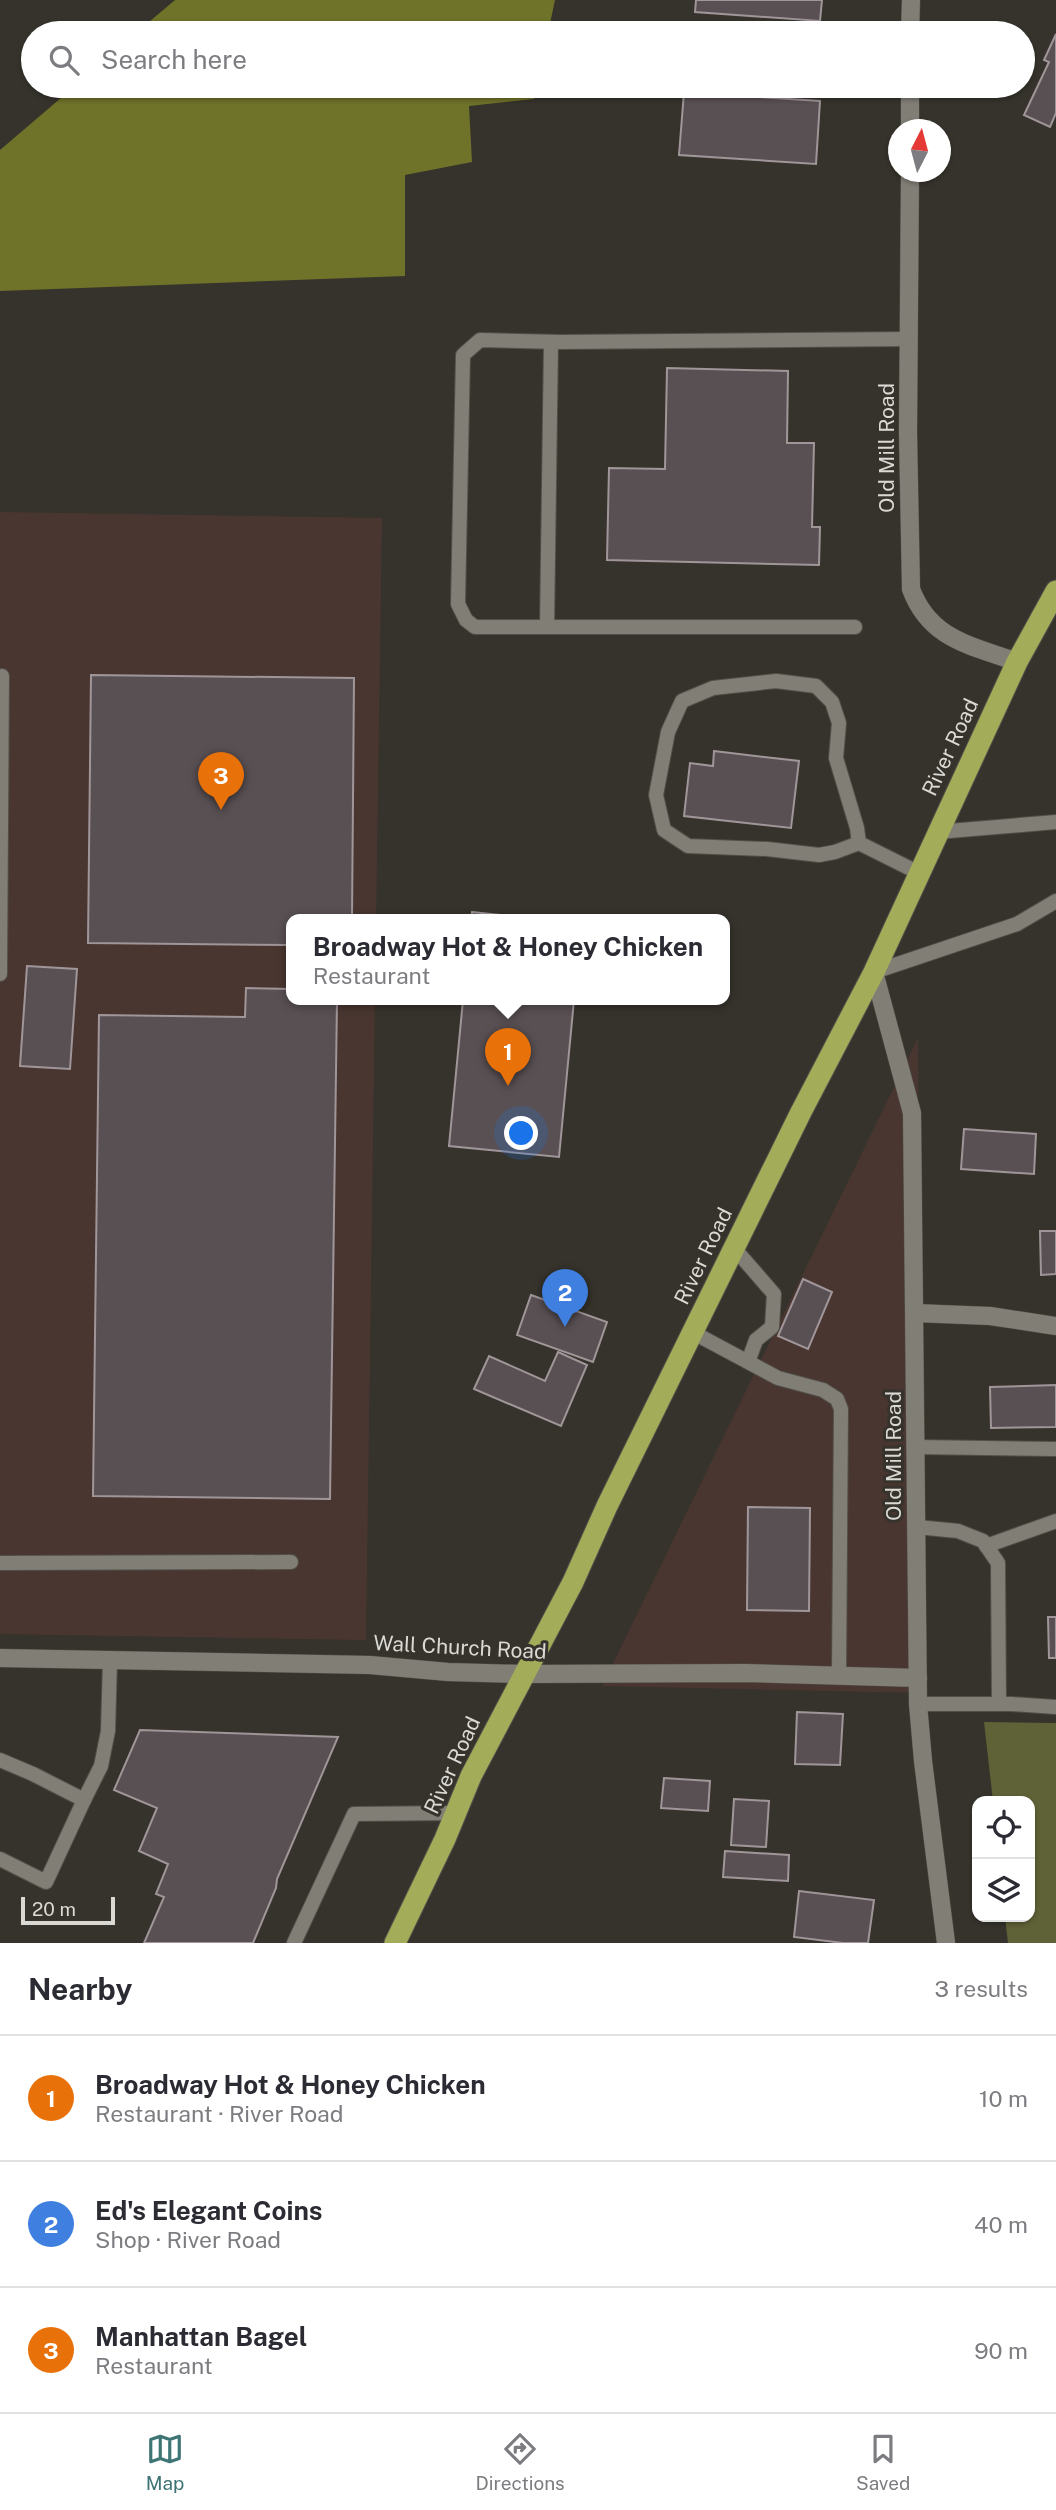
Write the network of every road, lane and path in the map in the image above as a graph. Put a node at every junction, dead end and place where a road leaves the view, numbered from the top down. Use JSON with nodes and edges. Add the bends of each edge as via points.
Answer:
{"nodes":[{"id":1,"x":911,"y":0,"type":"edge"},
{"id":2,"x":911,"y":21,"type":"edge"},
{"id":3,"x":910,"y":98,"type":"edge"},
{"id":4,"x":910,"y":119,"type":"edge"},
{"id":5,"x":910,"y":182,"type":"edge"},
{"id":6,"x":909,"y":339,"type":"junction"},
{"id":7,"x":551,"y":342,"type":"junction"},
{"id":8,"x":1056,"y":591,"type":"edge"},
{"id":9,"x":547,"y":627,"type":"junction"},
{"id":10,"x":855,"y":627,"type":"dead end"},
{"id":11,"x":1017,"y":662,"type":"junction"},
{"id":12,"x":2,"y":676,"type":"edge"},
{"id":13,"x":1056,"y":822,"type":"edge"},
{"id":14,"x":937,"y":832,"type":"junction"},
{"id":15,"x":859,"y":842,"type":"junction"},
{"id":16,"x":919,"y":873,"type":"junction"},
{"id":17,"x":1056,"y":901,"type":"edge"},
{"id":18,"x":874,"y":972,"type":"junction"},
{"id":19,"x":0,"y":974,"type":"edge"},
{"id":20,"x":734,"y":1248,"type":"junction"},
{"id":21,"x":915,"y":1313,"type":"junction"},
{"id":22,"x":1056,"y":1326,"type":"edge"},
{"id":23,"x":692,"y":1332,"type":"junction"},
{"id":24,"x":748,"y":1362,"type":"junction"},
{"id":25,"x":916,"y":1447,"type":"junction"},
{"id":26,"x":1056,"y":1449,"type":"edge"},
{"id":27,"x":1056,"y":1521,"type":"edge"},
{"id":28,"x":917,"y":1527,"type":"junction"},
{"id":29,"x":986,"y":1546,"type":"junction"},
{"id":30,"x":291,"y":1562,"type":"dead end"},
{"id":31,"x":0,"y":1563,"type":"edge"},
{"id":32,"x":0,"y":1658,"type":"edge"},
{"id":33,"x":110,"y":1660,"type":"junction"},
{"id":34,"x":523,"y":1674,"type":"junction"},
{"id":35,"x":839,"y":1675,"type":"junction"},
{"id":36,"x":918,"y":1678,"type":"junction"},
{"id":37,"x":918,"y":1703,"type":"junction"},
{"id":38,"x":999,"y":1704,"type":"junction"},
{"id":39,"x":1056,"y":1707,"type":"edge"},
{"id":40,"x":0,"y":1760,"type":"edge"},
{"id":41,"x":83,"y":1800,"type":"junction"},
{"id":42,"x":456,"y":1813,"type":"junction"},
{"id":43,"x":0,"y":1860,"type":"edge"},
{"id":44,"x":293,"y":1943,"type":"edge"},
{"id":45,"x":395,"y":1943,"type":"edge"},
{"id":46,"x":946,"y":1943,"type":"edge"}],
"edges":[{"from":1,"to":2,"type":"street"},
{"from":3,"to":4,"type":"street"},
{"from":5,"to":6,"type":"street","name":"Old Mill Road"},
{"from":6,"to":7,"type":"lane"},
{"from":6,"to":11,"type":"street","name":"Old Mill Road","via":[[911,589],[929,622],[947,635]]},
{"from":7,"to":9,"type":"lane"},
{"from":7,"to":9,"type":"lane","via":[[480,340],[463,355],[458,590],[458,604],[475,626]]},
{"from":8,"to":11,"type":"highway","name":"River Road"},
{"from":9,"to":10,"type":"lane"},
{"from":11,"to":14,"type":"highway","name":"River Road"},
{"from":12,"to":19,"type":"lane"},
{"from":13,"to":14,"type":"lane"},
{"from":14,"to":16,"type":"highway","name":"River Road"},
{"from":15,"to":15,"type":"lane","via":[[836,758],[839,723],[832,702],[816,686],[776,681],[713,688],[682,701],[668,732],[656,795],[664,830],[688,846],[819,855]]},
{"from":15,"to":16,"type":"lane"},
{"from":16,"to":18,"type":"highway","name":"River Road"},
{"from":17,"to":18,"type":"lane","via":[[1017,925]]},
{"from":18,"to":20,"type":"highway","name":"River Road"},
{"from":18,"to":21,"type":"street","name":"Old Mill Road","via":[[912,1113]]},
{"from":20,"to":23,"type":"highway","name":"River Road"},
{"from":20,"to":24,"type":"lane","via":[[774,1294],[772,1327],[756,1340]]},
{"from":21,"to":22,"type":"street","via":[[990,1315]]},
{"from":21,"to":25,"type":"street","name":"Old Mill Road"},
{"from":23,"to":24,"type":"lane"},
{"from":23,"to":34,"type":"highway","name":"River Road","via":[[573,1581]]},
{"from":24,"to":35,"type":"lane","via":[[778,1378],[823,1390],[837,1399],[841,1409]]},
{"from":25,"to":26,"type":"lane"},
{"from":25,"to":28,"type":"street","name":"Old Mill Road"},
{"from":27,"to":29,"type":"lane"},
{"from":28,"to":29,"type":"lane","via":[[958,1531]]},
{"from":28,"to":36,"type":"street","name":"Old Mill Road"},
{"from":29,"to":38,"type":"lane","via":[[998,1563]]},
{"from":30,"to":31,"type":"lane"},
{"from":32,"to":33,"type":"street","name":"Wall Church Road"},
{"from":33,"to":34,"type":"street","name":"Wall Church Road","via":[[370,1665]]},
{"from":33,"to":41,"type":"lane","via":[[108,1731],[101,1766]]},
{"from":34,"to":35,"type":"street","name":"Wall Church Road"},
{"from":34,"to":42,"type":"highway","name":"River Road"},
{"from":35,"to":36,"type":"street","name":"Wall Church Road"},
{"from":36,"to":37,"type":"street","name":"Old Mill Road"},
{"from":37,"to":38,"type":"lane"},
{"from":37,"to":46,"type":"street","name":"Old Mill Road"},
{"from":38,"to":39,"type":"lane"},
{"from":40,"to":41,"type":"lane"},
{"from":41,"to":43,"type":"lane","via":[[46,1882]]},
{"from":42,"to":44,"type":"lane","via":[[354,1814]]},
{"from":42,"to":45,"type":"highway","name":"River Road"}]}
